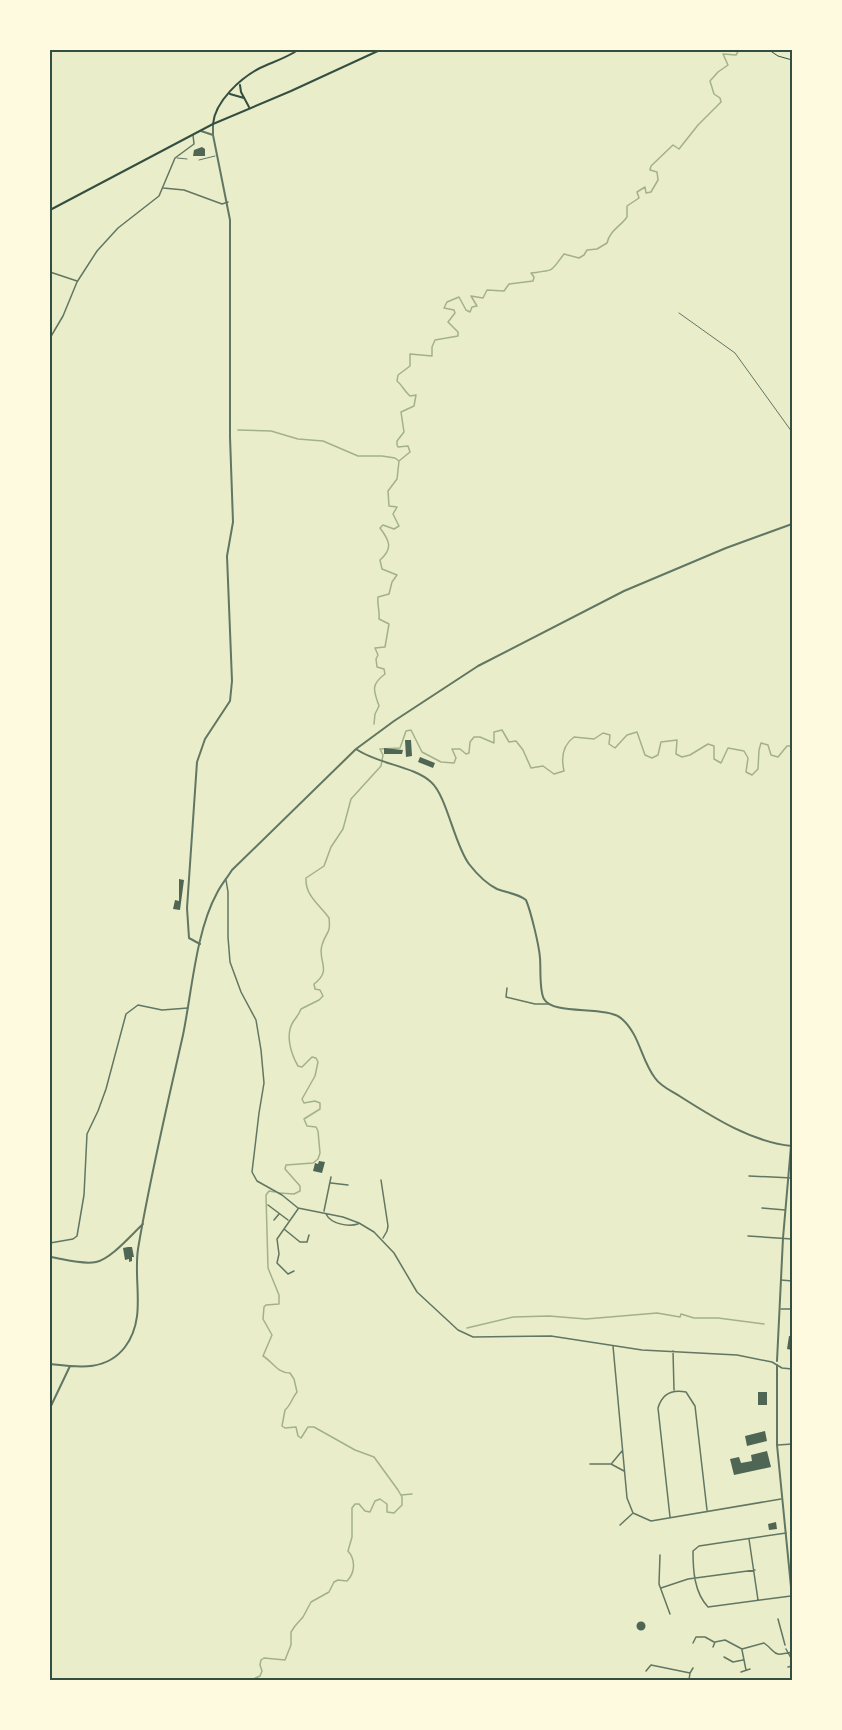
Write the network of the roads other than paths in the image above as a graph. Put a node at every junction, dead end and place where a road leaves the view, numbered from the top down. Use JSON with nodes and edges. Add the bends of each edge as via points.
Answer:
{"nodes":[{"id":1,"x":298,"y":50,"type":"edge"},
{"id":2,"x":380,"y":50,"type":"edge"},
{"id":3,"x":240,"y":82,"type":"junction"},
{"id":4,"x":230,"y":94,"type":"junction"},
{"id":5,"x":244,"y":98,"type":"junction"},
{"id":6,"x":249,"y":107,"type":"junction"},
{"id":7,"x":213,"y":124,"type":"junction"},
{"id":8,"x":199,"y":131,"type":"junction"},
{"id":9,"x":193,"y":134,"type":"junction"},
{"id":10,"x":213,"y":135,"type":"junction"},
{"id":11,"x":217,"y":155,"type":"junction"},
{"id":12,"x":175,"y":158,"type":"junction"},
{"id":13,"x":187,"y":159,"type":"dead end"},
{"id":14,"x":199,"y":160,"type":"dead end"},
{"id":15,"x":163,"y":188,"type":"junction"},
{"id":16,"x":228,"y":202,"type":"junction"},
{"id":17,"x":50,"y":210,"type":"edge"},
{"id":18,"x":50,"y":272,"type":"edge"},
{"id":19,"x":77,"y":282,"type":"junction"},
{"id":20,"x":680,"y":313,"type":"dead end"},
{"id":21,"x":50,"y":338,"type":"edge"},
{"id":22,"x":792,"y":432,"type":"edge"},
{"id":23,"x":792,"y":524,"type":"edge"},
{"id":24,"x":356,"y":749,"type":"junction"},
{"id":25,"x":226,"y":879,"type":"junction"},
{"id":26,"x":200,"y":944,"type":"junction"},
{"id":27,"x":507,"y":988,"type":"dead end"},
{"id":28,"x":549,"y":1004,"type":"junction"},
{"id":29,"x":189,"y":1008,"type":"junction"},
{"id":30,"x":792,"y":1146,"type":"edge"},
{"id":31,"x":749,"y":1176,"type":"dead end"},
{"id":32,"x":331,"y":1177,"type":"dead end"},
{"id":33,"x":790,"y":1178,"type":"edge"},
{"id":34,"x":381,"y":1180,"type":"dead end"},
{"id":35,"x":330,"y":1183,"type":"junction"},
{"id":36,"x":348,"y":1185,"type":"dead end"},
{"id":37,"x":268,"y":1205,"type":"dead end"},
{"id":38,"x":298,"y":1208,"type":"junction"},
{"id":39,"x":762,"y":1208,"type":"dead end"},
{"id":40,"x":786,"y":1210,"type":"junction"},
{"id":41,"x":325,"y":1213,"type":"junction"},
{"id":42,"x":279,"y":1214,"type":"junction"},
{"id":43,"x":274,"y":1220,"type":"dead end"},
{"id":44,"x":289,"y":1221,"type":"junction"},
{"id":45,"x":143,"y":1223,"type":"junction"},
{"id":46,"x":359,"y":1223,"type":"junction"},
{"id":47,"x":283,"y":1229,"type":"junction"},
{"id":48,"x":309,"y":1235,"type":"dead end"},
{"id":49,"x":748,"y":1236,"type":"dead end"},
{"id":50,"x":783,"y":1238,"type":"junction"},
{"id":51,"x":382,"y":1239,"type":"junction"},
{"id":52,"x":792,"y":1239,"type":"edge"},
{"id":53,"x":50,"y":1243,"type":"edge"},
{"id":54,"x":50,"y":1257,"type":"edge"},
{"id":55,"x":294,"y":1271,"type":"dead end"},
{"id":56,"x":781,"y":1280,"type":"junction"},
{"id":57,"x":792,"y":1281,"type":"edge"},
{"id":58,"x":779,"y":1308,"type":"junction"},
{"id":59,"x":792,"y":1309,"type":"edge"},
{"id":60,"x":613,"y":1346,"type":"junction"},
{"id":61,"x":673,"y":1351,"type":"junction"},
{"id":62,"x":777,"y":1363,"type":"junction"},
{"id":63,"x":50,"y":1364,"type":"edge"},
{"id":64,"x":69,"y":1366,"type":"junction"},
{"id":65,"x":792,"y":1369,"type":"edge"},
{"id":66,"x":674,"y":1391,"type":"junction"},
{"id":67,"x":50,"y":1408,"type":"edge"},
{"id":68,"x":792,"y":1444,"type":"edge"},
{"id":69,"x":777,"y":1445,"type":"junction"},
{"id":70,"x":622,"y":1450,"type":"junction"},
{"id":71,"x":590,"y":1464,"type":"dead end"},
{"id":72,"x":611,"y":1464,"type":"junction"},
{"id":73,"x":624,"y":1471,"type":"junction"},
{"id":74,"x":782,"y":1499,"type":"junction"},
{"id":75,"x":708,"y":1511,"type":"junction"},
{"id":76,"x":633,"y":1513,"type":"junction"},
{"id":77,"x":670,"y":1517,"type":"junction"},
{"id":78,"x":620,"y":1525,"type":"dead end"},
{"id":79,"x":786,"y":1533,"type":"junction"},
{"id":80,"x":749,"y":1539,"type":"junction"},
{"id":81,"x":660,"y":1554,"type":"dead end"},
{"id":82,"x":755,"y":1570,"type":"junction"},
{"id":83,"x":694,"y":1579,"type":"junction"},
{"id":84,"x":661,"y":1588,"type":"junction"},
{"id":85,"x":792,"y":1596,"type":"edge"},
{"id":86,"x":759,"y":1600,"type":"junction"},
{"id":87,"x":670,"y":1614,"type":"dead end"},
{"id":88,"x":778,"y":1619,"type":"dead end"},
{"id":89,"x":691,"y":1634,"type":"dead end"},
{"id":90,"x":696,"y":1637,"type":"junction"},
{"id":91,"x":715,"y":1642,"type":"junction"},
{"id":92,"x":693,"y":1643,"type":"dead end"},
{"id":93,"x":785,"y":1645,"type":"dead end"},
{"id":94,"x":713,"y":1647,"type":"dead end"},
{"id":95,"x":742,"y":1649,"type":"junction"},
{"id":96,"x":786,"y":1649,"type":"dead end"},
{"id":97,"x":792,"y":1652,"type":"edge"},
{"id":98,"x":789,"y":1653,"type":"junction"},
{"id":99,"x":724,"y":1657,"type":"dead end"},
{"id":100,"x":791,"y":1658,"type":"dead end"},
{"id":101,"x":743,"y":1659,"type":"junction"},
{"id":102,"x":644,"y":1663,"type":"dead end"},
{"id":103,"x":792,"y":1664,"type":"edge"},
{"id":104,"x":648,"y":1667,"type":"junction"},
{"id":105,"x":788,"y":1667,"type":"dead end"},
{"id":106,"x":693,"y":1668,"type":"dead end"},
{"id":107,"x":746,"y":1670,"type":"junction"},
{"id":108,"x":750,"y":1670,"type":"dead end"},
{"id":109,"x":646,"y":1671,"type":"dead end"},
{"id":110,"x":741,"y":1672,"type":"dead end"},
{"id":111,"x":690,"y":1674,"type":"junction"},
{"id":112,"x":689,"y":1680,"type":"edge"}],
"edges":[{"from":1,"to":3,"type":"main road"},
{"from":2,"to":6,"type":"main road"},
{"from":3,"to":4,"type":"main road"},
{"from":3,"to":5,"type":"main road"},
{"from":4,"to":5,"type":"main road"},
{"from":4,"to":7,"type":"main road","via":[[217,108]]},
{"from":5,"to":6,"type":"main road"},
{"from":6,"to":7,"type":"main road"},
{"from":7,"to":8,"type":"main road"},
{"from":7,"to":10,"type":"street"},
{"from":8,"to":9,"type":"main road"},
{"from":8,"to":10,"type":"street"},
{"from":9,"to":12,"type":"street","via":[[194,144]]},
{"from":9,"to":17,"type":"main road"},
{"from":10,"to":11,"type":"street"},
{"from":11,"to":14,"type":"lane"},
{"from":11,"to":16,"type":"street"},
{"from":12,"to":13,"type":"lane"},
{"from":12,"to":15,"type":"street"},
{"from":15,"to":16,"type":"street","via":[[184,190],[222,204]]},
{"from":15,"to":19,"type":"street","via":[[159,196],[118,228]]},
{"from":16,"to":26,"type":"street","via":[[233,522],[226,556],[232,681],[230,701],[205,739],[196,762],[188,908],[189,938]]},
{"from":18,"to":19,"type":"street"},
{"from":19,"to":21,"type":"street"},
{"from":20,"to":22,"type":"lane","via":[[735,353]]},
{"from":23,"to":24,"type":"street","via":[[585,609],[478,666]]},
{"from":24,"to":25,"type":"street"},
{"from":24,"to":28,"type":"street","via":[[430,781],[437,789],[468,864],[494,887],[526,900],[539,950],[543,998]]},
{"from":25,"to":26,"type":"street","via":[[216,893]]},
{"from":25,"to":38,"type":"street","via":[[230,962],[256,1020],[264,1083],[252,1172],[257,1181]]},
{"from":26,"to":29,"type":"street"},
{"from":27,"to":28,"type":"street","via":[[506,997]]},
{"from":28,"to":30,"type":"street","via":[[616,1015],[633,1032],[652,1073],[663,1086],[719,1120],[766,1142]]},
{"from":29,"to":45,"type":"street"},
{"from":29,"to":53,"type":"street","via":[[162,1010],[138,1005],[126,1014],[106,1089],[87,1134],[77,1236]]},
{"from":30,"to":33,"type":"street"},
{"from":31,"to":33,"type":"street"},
{"from":32,"to":35,"type":"street"},
{"from":33,"to":40,"type":"street"},
{"from":34,"to":51,"type":"street","via":[[388,1226]]},
{"from":35,"to":36,"type":"street"},
{"from":35,"to":41,"type":"street"},
{"from":37,"to":42,"type":"street"},
{"from":38,"to":41,"type":"street"},
{"from":38,"to":44,"type":"street"},
{"from":39,"to":40,"type":"street"},
{"from":40,"to":50,"type":"street"},
{"from":41,"to":46,"type":"street"},
{"from":41,"to":46,"type":"street","via":[[340,1223]]},
{"from":42,"to":43,"type":"street"},
{"from":42,"to":44,"type":"street"},
{"from":44,"to":47,"type":"street"},
{"from":45,"to":54,"type":"street","via":[[100,1261],[87,1263]]},
{"from":45,"to":64,"type":"street","via":[[137,1258],[138,1314],[127,1346],[108,1362]]},
{"from":46,"to":51,"type":"street"},
{"from":47,"to":48,"type":"street","via":[[300,1242],[307,1242]]},
{"from":47,"to":55,"type":"street","via":[[277,1239],[277,1263],[288,1276]]},
{"from":49,"to":50,"type":"street"},
{"from":50,"to":52,"type":"street"},
{"from":50,"to":56,"type":"street"},
{"from":51,"to":60,"type":"street","via":[[417,1292],[465,1334],[483,1338],[551,1336]]},
{"from":56,"to":57,"type":"street"},
{"from":56,"to":58,"type":"street"},
{"from":58,"to":59,"type":"street"},
{"from":58,"to":62,"type":"street"},
{"from":60,"to":61,"type":"street"},
{"from":60,"to":70,"type":"street"},
{"from":61,"to":62,"type":"street","via":[[730,1354]]},
{"from":61,"to":66,"type":"street"},
{"from":62,"to":65,"type":"street"},
{"from":62,"to":69,"type":"street"},
{"from":63,"to":64,"type":"street"},
{"from":64,"to":67,"type":"street"},
{"from":66,"to":75,"type":"street","via":[[686,1392],[695,1406]]},
{"from":66,"to":77,"type":"street","via":[[662,1398],[658,1408]]},
{"from":68,"to":69,"type":"street"},
{"from":69,"to":74,"type":"street"},
{"from":70,"to":72,"type":"street"},
{"from":70,"to":73,"type":"street"},
{"from":71,"to":72,"type":"street"},
{"from":72,"to":73,"type":"street"},
{"from":73,"to":76,"type":"street"},
{"from":74,"to":75,"type":"street"},
{"from":74,"to":79,"type":"street"},
{"from":75,"to":77,"type":"street"},
{"from":76,"to":77,"type":"street","via":[[651,1521]]},
{"from":76,"to":78,"type":"street"},
{"from":79,"to":80,"type":"street"},
{"from":79,"to":85,"type":"street"},
{"from":80,"to":82,"type":"street"},
{"from":80,"to":83,"type":"street","via":[[695,1548]]},
{"from":81,"to":84,"type":"street"},
{"from":82,"to":83,"type":"street"},
{"from":82,"to":86,"type":"street"},
{"from":83,"to":84,"type":"street"},
{"from":83,"to":86,"type":"street","via":[[708,1607]]},
{"from":84,"to":87,"type":"street"},
{"from":85,"to":86,"type":"street"},
{"from":88,"to":93,"type":"street"},
{"from":89,"to":90,"type":"street"},
{"from":90,"to":91,"type":"street"},
{"from":90,"to":92,"type":"street"},
{"from":91,"to":94,"type":"street"},
{"from":91,"to":95,"type":"street","via":[[725,1640]]},
{"from":95,"to":98,"type":"street","via":[[764,1643],[776,1655]]},
{"from":95,"to":101,"type":"street"},
{"from":96,"to":98,"type":"street"},
{"from":97,"to":98,"type":"street"},
{"from":98,"to":100,"type":"street"},
{"from":99,"to":101,"type":"street","via":[[733,1662]]},
{"from":101,"to":107,"type":"street"},
{"from":102,"to":104,"type":"street"},
{"from":103,"to":105,"type":"street"},
{"from":104,"to":109,"type":"street"},
{"from":104,"to":111,"type":"street"},
{"from":106,"to":111,"type":"street"},
{"from":107,"to":108,"type":"street"},
{"from":107,"to":110,"type":"street"},
{"from":111,"to":112,"type":"street"}]}
